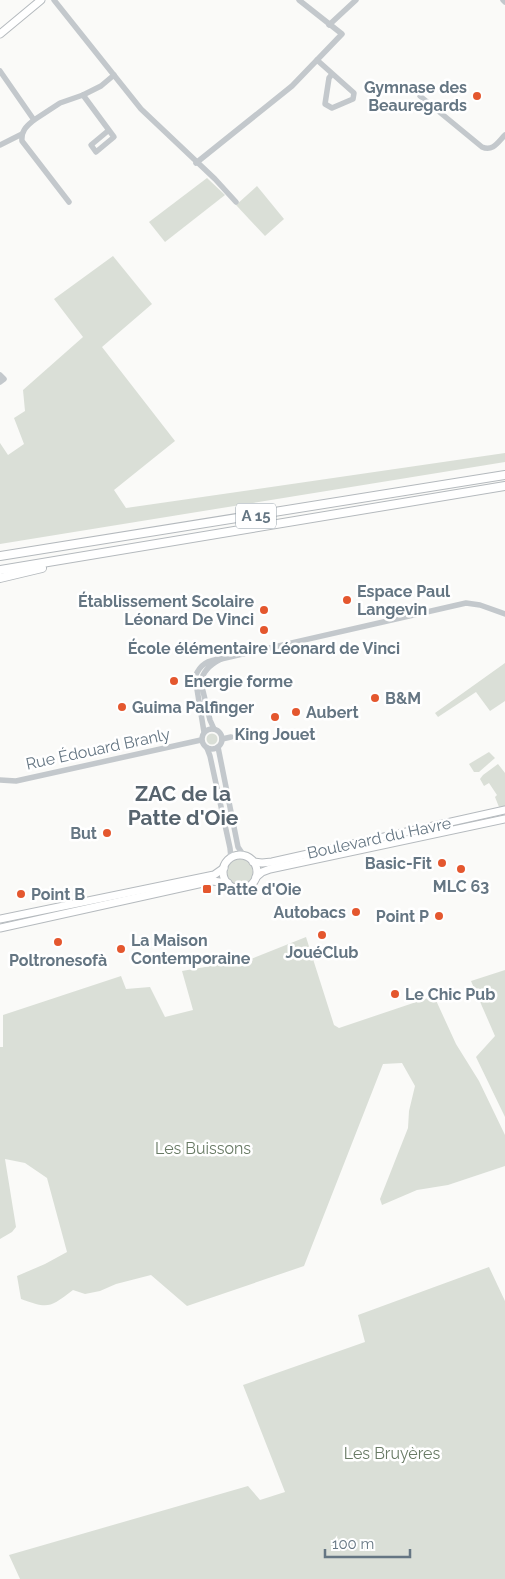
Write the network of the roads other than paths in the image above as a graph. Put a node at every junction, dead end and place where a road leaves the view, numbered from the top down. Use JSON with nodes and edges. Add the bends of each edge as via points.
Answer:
{"nodes":[{"id":1,"x":41,"y":0,"type":"edge"},
{"id":2,"x":54,"y":0,"type":"edge"},
{"id":3,"x":299,"y":0,"type":"edge"},
{"id":4,"x":356,"y":0,"type":"edge"},
{"id":5,"x":329,"y":25,"type":"junction"},
{"id":6,"x":0,"y":34,"type":"edge"},
{"id":7,"x":317,"y":60,"type":"junction"},
{"id":8,"x":0,"y":71,"type":"edge"},
{"id":9,"x":332,"y":74,"type":"junction"},
{"id":10,"x":114,"y":75,"type":"junction"},
{"id":11,"x":83,"y":95,"type":"junction"},
{"id":12,"x":420,"y":96,"type":"dead end"},
{"id":13,"x":34,"y":120,"type":"junction"},
{"id":14,"x":109,"y":130,"type":"dead end"},
{"id":15,"x":22,"y":134,"type":"junction"},
{"id":16,"x":505,"y":135,"type":"edge"},
{"id":17,"x":0,"y":145,"type":"edge"},
{"id":18,"x":196,"y":163,"type":"junction"},
{"id":19,"x":69,"y":202,"type":"dead end"},
{"id":20,"x":236,"y":202,"type":"dead end"},
{"id":21,"x":505,"y":475,"type":"edge"},
{"id":22,"x":505,"y":486,"type":"edge"},
{"id":23,"x":0,"y":556,"type":"edge"},
{"id":24,"x":52,"y":562,"type":"junction"},
{"id":25,"x":0,"y":570,"type":"edge"},
{"id":26,"x":0,"y":578,"type":"edge"},
{"id":27,"x":505,"y":614,"type":"edge"},
{"id":28,"x":221,"y":659,"type":"junction"},
{"id":29,"x":214,"y":729,"type":"junction"},
{"id":30,"x":204,"y":732,"type":"junction"},
{"id":31,"x":231,"y":738,"type":"dead end"},
{"id":32,"x":201,"y":740,"type":"junction"},
{"id":33,"x":222,"y":740,"type":"junction"},
{"id":34,"x":218,"y":747,"type":"junction"},
{"id":35,"x":207,"y":748,"type":"junction"},
{"id":36,"x":0,"y":780,"type":"edge"},
{"id":37,"x":505,"y":810,"type":"edge"},
{"id":38,"x":505,"y":820,"type":"edge"},
{"id":39,"x":244,"y":856,"type":"junction"},
{"id":40,"x":231,"y":858,"type":"junction"},
{"id":41,"x":253,"y":862,"type":"junction"},
{"id":42,"x":224,"y":868,"type":"junction"},
{"id":43,"x":256,"y":877,"type":"junction"},
{"id":44,"x":228,"y":883,"type":"junction"},
{"id":45,"x":0,"y":919,"type":"edge"},
{"id":46,"x":0,"y":928,"type":"edge"}],
"edges":[{"from":1,"to":6,"type":"main road"},
{"from":2,"to":10,"type":"street"},
{"from":3,"to":5,"type":"street"},
{"from":4,"to":5,"type":"street"},
{"from":5,"to":7,"type":"street","via":[[342,34]]},
{"from":7,"to":9,"type":"street"},
{"from":7,"to":18,"type":"street","via":[[292,86]]},
{"from":8,"to":13,"type":"street"},
{"from":9,"to":9,"type":"street","via":[[354,93],[353,99],[332,108],[325,104]]},
{"from":10,"to":11,"type":"street"},
{"from":10,"to":18,"type":"street","via":[[141,109]]},
{"from":11,"to":13,"type":"street","via":[[60,103]]},
{"from":11,"to":14,"type":"street"},
{"from":12,"to":16,"type":"street","via":[[482,147],[495,146]]},
{"from":13,"to":15,"type":"street"},
{"from":15,"to":17,"type":"street"},
{"from":15,"to":19,"type":"street","via":[[22,140]]},
{"from":18,"to":20,"type":"street"},
{"from":21,"to":23,"type":"highway","number":"A 15"},
{"from":22,"to":24,"type":"highway","number":"A 15"},
{"from":24,"to":25,"type":"highway","number":"A 15"},
{"from":24,"to":26,"type":"highway","via":[[47,567]]},
{"from":27,"to":28,"type":"street","via":[[466,603]]},
{"from":28,"to":29,"type":"street","via":[[211,664],[201,683]]},
{"from":28,"to":30,"type":"street","via":[[206,662],[195,677]]},
{"from":29,"to":30,"type":"street"},
{"from":29,"to":33,"type":"street","via":[[221,734]]},
{"from":30,"to":32,"type":"street"},
{"from":31,"to":33,"type":"street"},
{"from":32,"to":35,"type":"street"},
{"from":32,"to":36,"type":"street","name":"Rue Édouard Branly","via":[[30,778],[8,782]]},
{"from":33,"to":34,"type":"street"},
{"from":34,"to":35,"type":"street"},
{"from":34,"to":39,"type":"street","via":[[238,847]]},
{"from":35,"to":40,"type":"street"},
{"from":37,"to":41,"type":"main road","name":"Boulevard du Havre","via":[[272,862]]},
{"from":38,"to":43,"type":"main road","name":"Boulevard du Havre","via":[[270,868]]},
{"from":39,"to":40,"type":"main road"},
{"from":39,"to":41,"type":"main road"},
{"from":40,"to":42,"type":"main road"},
{"from":41,"to":43,"type":"main road","via":[[257,869]]},
{"from":42,"to":44,"type":"main road"},
{"from":42,"to":45,"type":"main road","via":[[200,878]]},
{"from":43,"to":44,"type":"main road","name":"Boulevard du Havre","via":[[251,885],[244,888],[235,888]]},
{"from":44,"to":46,"type":"main road","name":"Boulevard du Havre","via":[[212,881]]}]}
